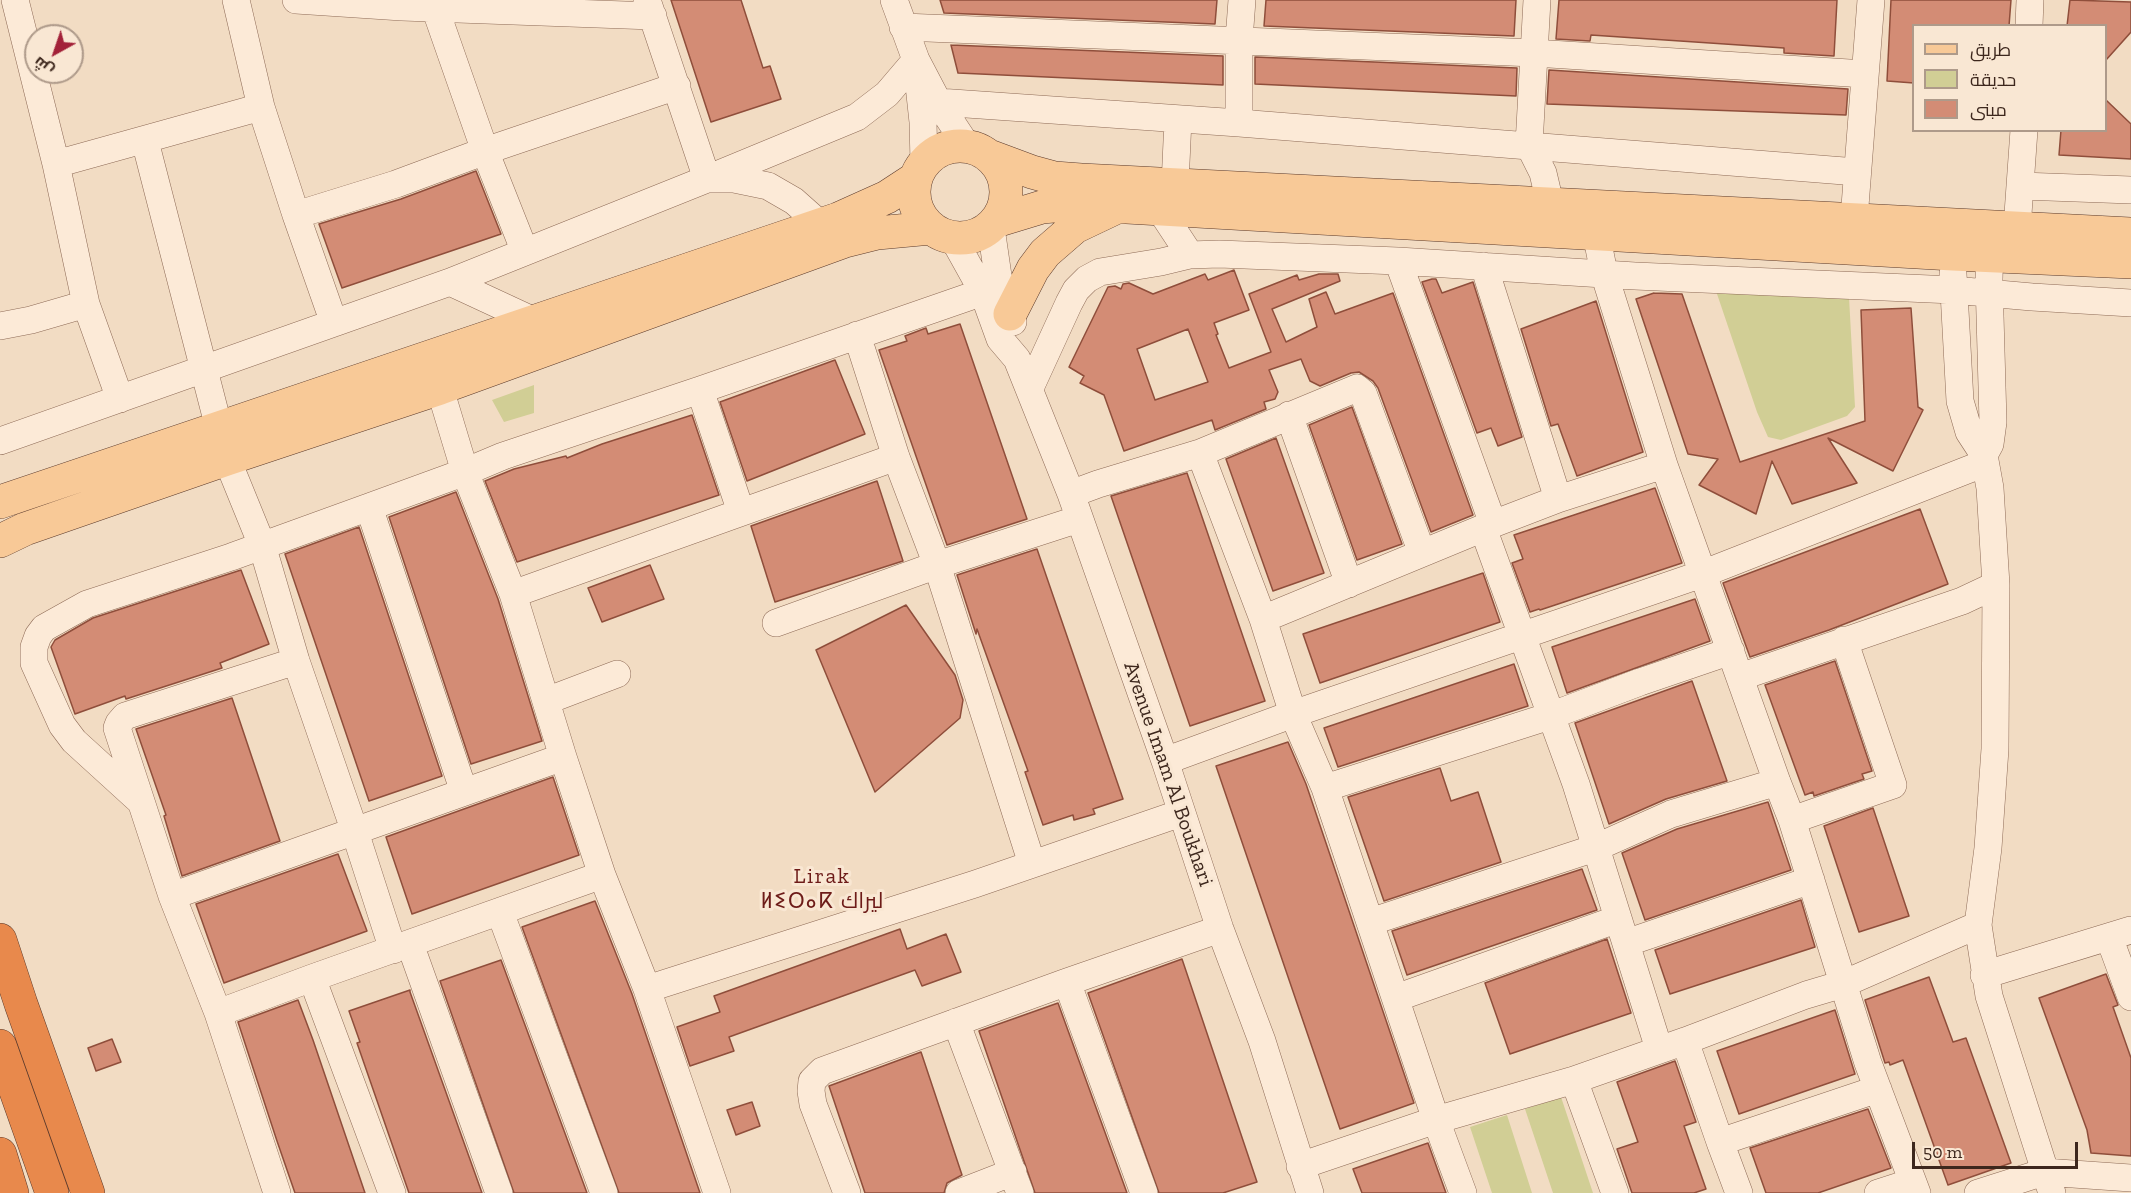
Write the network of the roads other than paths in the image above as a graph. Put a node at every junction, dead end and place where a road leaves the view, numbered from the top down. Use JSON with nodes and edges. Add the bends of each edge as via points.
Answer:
{"nodes":[{"id":1,"x":15,"y":0,"type":"edge"},
{"id":2,"x":236,"y":0,"type":"edge"},
{"id":3,"x":296,"y":0,"type":"edge"},
{"id":4,"x":894,"y":0,"type":"edge"},
{"id":5,"x":1242,"y":0,"type":"edge"},
{"id":6,"x":1537,"y":0,"type":"edge"},
{"id":7,"x":1871,"y":0,"type":"edge"},
{"id":8,"x":2030,"y":0,"type":"edge"},
{"id":9,"x":402,"y":3,"type":"edge"},
{"id":10,"x":435,"y":8,"type":"junction"},
{"id":11,"x":650,"y":8,"type":"edge"},
{"id":12,"x":2029,"y":24,"type":"edge"},
{"id":13,"x":903,"y":27,"type":"junction"},
{"id":14,"x":1239,"y":40,"type":"junction"},
{"id":15,"x":1534,"y":53,"type":"junction"},
{"id":16,"x":916,"y":60,"type":"junction"},
{"id":17,"x":1865,"y":74,"type":"junction"},
{"id":18,"x":677,"y":86,"type":"junction"},
{"id":19,"x":938,"y":102,"type":"junction"},
{"id":20,"x":261,"y":107,"type":"junction"},
{"id":21,"x":1179,"y":119,"type":"junction"},
{"id":22,"x":1239,"y":123,"type":"junction"},
{"id":23,"x":2024,"y":132,"type":"edge"},
{"id":24,"x":145,"y":141,"type":"junction"},
{"id":25,"x":1529,"y":146,"type":"junction"},
{"id":26,"x":485,"y":151,"type":"junction"},
{"id":27,"x":978,"y":151,"type":"junction"},
{"id":28,"x":56,"y":164,"type":"junction"},
{"id":29,"x":920,"y":170,"type":"junction"},
{"id":30,"x":1857,"y":172,"type":"junction"},
{"id":31,"x":706,"y":179,"type":"junction"},
{"id":32,"x":2021,"y":186,"type":"junction"},
{"id":33,"x":2131,"y":190,"type":"edge"},
{"id":34,"x":1167,"y":197,"type":"junction"},
{"id":35,"x":1550,"y":203,"type":"junction"},
{"id":36,"x":1117,"y":206,"type":"junction"},
{"id":37,"x":296,"y":215,"type":"junction"},
{"id":38,"x":1854,"y":219,"type":"junction"},
{"id":39,"x":821,"y":225,"type":"junction"},
{"id":40,"x":994,"y":225,"type":"junction"},
{"id":41,"x":942,"y":233,"type":"junction"},
{"id":42,"x":1596,"y":233,"type":"junction"},
{"id":43,"x":2131,"y":234,"type":"edge"},
{"id":44,"x":1999,"y":237,"type":"junction"},
{"id":45,"x":1952,"y":239,"type":"junction"},
{"id":46,"x":525,"y":252,"type":"junction"},
{"id":47,"x":1190,"y":255,"type":"junction"},
{"id":48,"x":1398,"y":261,"type":"junction"},
{"id":49,"x":2131,"y":262,"type":"edge"},
{"id":50,"x":1484,"y":266,"type":"junction"},
{"id":51,"x":1604,"y":273,"type":"junction"},
{"id":52,"x":450,"y":282,"type":"junction"},
{"id":53,"x":1953,"y":290,"type":"junction"},
{"id":54,"x":983,"y":292,"type":"junction"},
{"id":55,"x":1989,"y":293,"type":"junction"},
{"id":56,"x":2131,"y":303,"type":"edge"},
{"id":57,"x":86,"y":304,"type":"junction"},
{"id":58,"x":1010,"y":314,"type":"junction"},
{"id":59,"x":534,"y":321,"type":"junction"},
{"id":60,"x":334,"y":323,"type":"junction"},
{"id":61,"x":0,"y":326,"type":"edge"},
{"id":62,"x":857,"y":335,"type":"junction"},
{"id":63,"x":430,"y":357,"type":"junction"},
{"id":64,"x":1017,"y":359,"type":"junction"},
{"id":65,"x":203,"y":368,"type":"junction"},
{"id":66,"x":440,"y":388,"type":"junction"},
{"id":67,"x":1030,"y":388,"type":"junction"},
{"id":68,"x":700,"y":390,"type":"junction"},
{"id":69,"x":120,"y":399,"type":"junction"},
{"id":70,"x":1289,"y":414,"type":"junction"},
{"id":71,"x":0,"y":441,"type":"edge"},
{"id":72,"x":223,"y":444,"type":"junction"},
{"id":73,"x":1200,"y":453,"type":"junction"},
{"id":74,"x":896,"y":457,"type":"junction"},
{"id":75,"x":1984,"y":459,"type":"junction"},
{"id":76,"x":1664,"y":465,"type":"junction"},
{"id":77,"x":465,"y":472,"type":"junction"},
{"id":78,"x":9,"y":493,"type":"edge"},
{"id":79,"x":1558,"y":499,"type":"junction"},
{"id":80,"x":1075,"y":506,"type":"junction"},
{"id":81,"x":369,"y":507,"type":"junction"},
{"id":82,"x":741,"y":512,"type":"junction"},
{"id":83,"x":1488,"y":526,"type":"junction"},
{"id":84,"x":12,"y":535,"type":"edge"},
{"id":85,"x":262,"y":545,"type":"junction"},
{"id":86,"x":1422,"y":553,"type":"junction"},
{"id":87,"x":0,"y":557,"type":"edge"},
{"id":88,"x":937,"y":565,"type":"junction"},
{"id":89,"x":1702,"y":574,"type":"junction"},
{"id":90,"x":1349,"y":584,"type":"junction"},
{"id":91,"x":1996,"y":585,"type":"junction"},
{"id":92,"x":513,"y":594,"type":"junction"},
{"id":93,"x":1263,"y":619,"type":"junction"},
{"id":94,"x":776,"y":622,"type":"dead end"},
{"id":95,"x":1521,"y":636,"type":"junction"},
{"id":96,"x":1844,"y":640,"type":"junction"},
{"id":97,"x":1731,"y":651,"type":"junction"},
{"id":98,"x":296,"y":661,"type":"junction"},
{"id":99,"x":617,"y":674,"type":"dead end"},
{"id":100,"x":1740,"y":677,"type":"junction"},
{"id":101,"x":546,"y":701,"type":"junction"},
{"id":102,"x":1293,"y":714,"type":"junction"},
{"id":103,"x":1550,"y":716,"type":"junction"},
{"id":104,"x":563,"y":757,"type":"junction"},
{"id":105,"x":1165,"y":761,"type":"junction"},
{"id":106,"x":1777,"y":783,"type":"junction"},
{"id":107,"x":1325,"y":788,"type":"junction"},
{"id":108,"x":464,"y":792,"type":"junction"},
{"id":109,"x":141,"y":802,"type":"junction"},
{"id":110,"x":1181,"y":813,"type":"junction"},
{"id":111,"x":1792,"y":820,"type":"junction"},
{"id":112,"x":355,"y":832,"type":"junction"},
{"id":113,"x":1595,"y":848,"type":"junction"},
{"id":114,"x":1032,"y":864,"type":"junction"},
{"id":115,"x":602,"y":875,"type":"junction"},
{"id":116,"x":1811,"y":880,"type":"junction"},
{"id":117,"x":172,"y":896,"type":"junction"},
{"id":118,"x":500,"y":912,"type":"junction"},
{"id":119,"x":1370,"y":922,"type":"junction"},
{"id":120,"x":1978,"y":925,"type":"junction"},
{"id":121,"x":1220,"y":929,"type":"junction"},
{"id":122,"x":1622,"y":931,"type":"junction"},
{"id":123,"x":2120,"y":934,"type":"edge"},
{"id":124,"x":0,"y":940,"type":"edge"},
{"id":125,"x":402,"y":947,"type":"junction"},
{"id":126,"x":1984,"y":975,"type":"junction"},
{"id":127,"x":312,"y":978,"type":"junction"},
{"id":128,"x":1067,"y":982,"type":"junction"},
{"id":129,"x":1843,"y":984,"type":"junction"},
{"id":130,"x":647,"y":989,"type":"junction"},
{"id":131,"x":2131,"y":997,"type":"edge"},
{"id":132,"x":1396,"y":998,"type":"junction"},
{"id":133,"x":218,"y":1013,"type":"junction"},
{"id":134,"x":956,"y":1022,"type":"junction"},
{"id":135,"x":1685,"y":1041,"type":"junction"},
{"id":136,"x":0,"y":1046,"type":"edge"},
{"id":137,"x":1659,"y":1048,"type":"junction"},
{"id":138,"x":1574,"y":1080,"type":"junction"},
{"id":139,"x":1878,"y":1089,"type":"junction"},
{"id":140,"x":1436,"y":1120,"type":"junction"},
{"id":141,"x":1720,"y":1142,"type":"junction"},
{"id":142,"x":0,"y":1154,"type":"edge"},
{"id":143,"x":2131,"y":1178,"type":"edge"},
{"id":144,"x":2048,"y":1182,"type":"edge"},
{"id":145,"x":1017,"y":1183,"type":"edge"},
{"id":146,"x":1300,"y":1184,"type":"edge"},
{"id":147,"x":1915,"y":1187,"type":"edge"},
{"id":148,"x":12,"y":1193,"type":"edge"},
{"id":149,"x":52,"y":1193,"type":"edge"},
{"id":150,"x":88,"y":1193,"type":"edge"},
{"id":151,"x":277,"y":1193,"type":"edge"},
{"id":152,"x":392,"y":1193,"type":"edge"},
{"id":153,"x":499,"y":1193,"type":"edge"},
{"id":154,"x":604,"y":1193,"type":"edge"},
{"id":155,"x":717,"y":1193,"type":"edge"},
{"id":156,"x":847,"y":1193,"type":"edge"},
{"id":157,"x":959,"y":1193,"type":"edge"},
{"id":158,"x":1144,"y":1193,"type":"edge"},
{"id":159,"x":1463,"y":1193,"type":"edge"},
{"id":160,"x":1615,"y":1193,"type":"edge"},
{"id":161,"x":1740,"y":1193,"type":"edge"},
{"id":162,"x":1878,"y":1193,"type":"edge"},
{"id":163,"x":1978,"y":1193,"type":"edge"}],
"edges":[{"from":1,"to":28,"type":"street"},
{"from":2,"to":20,"type":"street"},
{"from":3,"to":9,"type":"street"},
{"from":4,"to":13,"type":"street"},
{"from":5,"to":14,"type":"street"},
{"from":6,"to":15,"type":"street"},
{"from":7,"to":17,"type":"street"},
{"from":8,"to":12,"type":"street"},
{"from":9,"to":10,"type":"street"},
{"from":10,"to":11,"type":"street"},
{"from":10,"to":26,"type":"street"},
{"from":11,"to":18,"type":"street"},
{"from":13,"to":14,"type":"street"},
{"from":13,"to":16,"type":"street"},
{"from":14,"to":15,"type":"street"},
{"from":14,"to":22,"type":"street"},
{"from":15,"to":17,"type":"street"},
{"from":15,"to":25,"type":"street"},
{"from":16,"to":19,"type":"street"},
{"from":16,"to":29,"type":"street","via":[[922,107]]},
{"from":16,"to":31,"type":"street","via":[[887,94],[856,117]]},
{"from":17,"to":30,"type":"street"},
{"from":18,"to":26,"type":"street"},
{"from":18,"to":31,"type":"street"},
{"from":19,"to":21,"type":"street"},
{"from":19,"to":27,"type":"street"},
{"from":20,"to":24,"type":"street"},
{"from":20,"to":37,"type":"street"},
{"from":21,"to":22,"type":"street"},
{"from":21,"to":34,"type":"street"},
{"from":22,"to":25,"type":"street"},
{"from":23,"to":32,"type":"street"},
{"from":24,"to":28,"type":"street"},
{"from":24,"to":65,"type":"street"},
{"from":25,"to":30,"type":"street"},
{"from":25,"to":35,"type":"street","via":[[1543,173]]},
{"from":26,"to":37,"type":"street"},
{"from":26,"to":46,"type":"street"},
{"from":27,"to":29,"type":"main road","via":[[943,149],[932,154]]},
{"from":27,"to":34,"type":"main road","via":[[1054,178]]},
{"from":27,"to":40,"type":"main road","via":[[1004,175],[1006,199]]},
{"from":28,"to":57,"type":"street"},
{"from":29,"to":39,"type":"main road","via":[[871,206]]},
{"from":29,"to":41,"type":"main road","via":[[914,197],[917,209]]},
{"from":30,"to":38,"type":"street"},
{"from":31,"to":39,"type":"street","via":[[734,179],[768,186],[794,201]]},
{"from":31,"to":46,"type":"street"},
{"from":32,"to":33,"type":"street"},
{"from":32,"to":44,"type":"street"},
{"from":34,"to":35,"type":"main road"},
{"from":34,"to":36,"type":"main road"},
{"from":34,"to":42,"type":"main road"},
{"from":34,"to":47,"type":"street"},
{"from":35,"to":38,"type":"main road"},
{"from":36,"to":40,"type":"main road","via":[[1058,205],[1027,211]]},
{"from":36,"to":58,"type":"main road","via":[[1075,228],[1045,253]]},
{"from":37,"to":60,"type":"street"},
{"from":38,"to":45,"type":"main road"},
{"from":39,"to":59,"type":"main road"},
{"from":40,"to":41,"type":"main road","via":[[977,236],[965,238]]},
{"from":40,"to":58,"type":"street","name":"Avenue Imam Al Boukhari","via":[[998,276]]},
{"from":41,"to":54,"type":"street","name":"Avenue Imam Al Boukhari"},
{"from":41,"to":66,"type":"main road","via":[[877,233],[845,241]]},
{"from":42,"to":45,"type":"main road"},
{"from":42,"to":51,"type":"street"},
{"from":43,"to":44,"type":"main road"},
{"from":44,"to":45,"type":"main road"},
{"from":44,"to":49,"type":"main road"},
{"from":44,"to":55,"type":"street"},
{"from":45,"to":53,"type":"street"},
{"from":46,"to":52,"type":"street"},
{"from":47,"to":48,"type":"street"},
{"from":47,"to":67,"type":"street","via":[[1100,272],[1087,279],[1073,296]]},
{"from":48,"to":50,"type":"street"},
{"from":48,"to":83,"type":"street"},
{"from":50,"to":51,"type":"street"},
{"from":50,"to":79,"type":"street"},
{"from":51,"to":53,"type":"street"},
{"from":51,"to":76,"type":"street"},
{"from":52,"to":59,"type":"street"},
{"from":52,"to":60,"type":"street"},
{"from":53,"to":55,"type":"street"},
{"from":53,"to":75,"type":"street","via":[[1960,401],[1969,432]]},
{"from":54,"to":62,"type":"street"},
{"from":54,"to":64,"type":"street","name":"Avenue Imam Al Boukhari","via":[[1000,339]]},
{"from":55,"to":56,"type":"street"},
{"from":55,"to":75,"type":"street","via":[[1993,422]]},
{"from":57,"to":61,"type":"street"},
{"from":57,"to":69,"type":"street"},
{"from":58,"to":64,"type":"street","name":"Avenue Imam Al Boukhari","via":[[1017,333]]},
{"from":59,"to":63,"type":"main road"},
{"from":60,"to":65,"type":"street"},
{"from":62,"to":68,"type":"street"},
{"from":62,"to":74,"type":"street"},
{"from":63,"to":66,"type":"street"},
{"from":63,"to":72,"type":"main road"},
{"from":64,"to":67,"type":"street","name":"Avenue Imam Al Boukhari"},
{"from":65,"to":69,"type":"street"},
{"from":65,"to":72,"type":"street"},
{"from":66,"to":72,"type":"main road"},
{"from":66,"to":77,"type":"street"},
{"from":67,"to":80,"type":"street","name":"Avenue Imam Al Boukhari"},
{"from":68,"to":77,"type":"street"},
{"from":68,"to":82,"type":"street"},
{"from":69,"to":71,"type":"street"},
{"from":70,"to":73,"type":"street"},
{"from":70,"to":86,"type":"street","via":[[1355,388],[1362,391]]},
{"from":70,"to":90,"type":"street"},
{"from":72,"to":78,"type":"main road"},
{"from":72,"to":84,"type":"main road"},
{"from":72,"to":85,"type":"street"},
{"from":73,"to":80,"type":"street","via":[[1098,484]]},
{"from":73,"to":93,"type":"street"},
{"from":74,"to":82,"type":"street"},
{"from":74,"to":88,"type":"street"},
{"from":75,"to":89,"type":"street"},
{"from":75,"to":91,"type":"street","via":[[1990,488]]},
{"from":76,"to":79,"type":"street"},
{"from":76,"to":89,"type":"street"},
{"from":77,"to":81,"type":"street"},
{"from":77,"to":92,"type":"street"},
{"from":79,"to":83,"type":"street"},
{"from":80,"to":88,"type":"street"},
{"from":80,"to":105,"type":"street","name":"Avenue Imam Al Boukhari"},
{"from":81,"to":85,"type":"street"},
{"from":81,"to":108,"type":"street"},
{"from":82,"to":92,"type":"street"},
{"from":83,"to":86,"type":"street"},
{"from":83,"to":95,"type":"street"},
{"from":84,"to":87,"type":"main road","via":[[14,546]]},
{"from":85,"to":98,"type":"street"},
{"from":85,"to":109,"type":"street","via":[[87,604],[44,628],[38,636],[34,663],[62,725],[74,741]]},
{"from":86,"to":90,"type":"street"},
{"from":88,"to":94,"type":"street"},
{"from":88,"to":114,"type":"street"},
{"from":89,"to":95,"type":"street"},
{"from":89,"to":97,"type":"street"},
{"from":90,"to":93,"type":"street"},
{"from":91,"to":96,"type":"street","via":[[1962,601]]},
{"from":91,"to":120,"type":"street","via":[[1995,749]]},
{"from":92,"to":101,"type":"street"},
{"from":93,"to":102,"type":"street"},
{"from":95,"to":102,"type":"street"},
{"from":95,"to":103,"type":"street"},
{"from":96,"to":100,"type":"street"},
{"from":96,"to":111,"type":"street","via":[[1893,785]]},
{"from":97,"to":100,"type":"street"},
{"from":97,"to":103,"type":"street"},
{"from":98,"to":109,"type":"street","via":[[121,719],[118,734]]},
{"from":98,"to":112,"type":"street"},
{"from":99,"to":101,"type":"street"},
{"from":100,"to":106,"type":"street"},
{"from":101,"to":104,"type":"street"},
{"from":102,"to":105,"type":"street"},
{"from":102,"to":107,"type":"street"},
{"from":103,"to":107,"type":"street"},
{"from":103,"to":113,"type":"street"},
{"from":104,"to":108,"type":"street"},
{"from":104,"to":115,"type":"street"},
{"from":105,"to":110,"type":"street","name":"Avenue Imam Al Boukhari"},
{"from":106,"to":111,"type":"street"},
{"from":106,"to":113,"type":"street","via":[[1671,814]]},
{"from":107,"to":119,"type":"street"},
{"from":108,"to":112,"type":"street"},
{"from":109,"to":117,"type":"street"},
{"from":110,"to":114,"type":"street"},
{"from":110,"to":121,"type":"street","name":"Avenue Imam Al Boukhari"},
{"from":111,"to":116,"type":"street"},
{"from":112,"to":117,"type":"street"},
{"from":112,"to":125,"type":"street"},
{"from":113,"to":119,"type":"street"},
{"from":113,"to":122,"type":"street"},
{"from":114,"to":130,"type":"street"},
{"from":115,"to":118,"type":"street"},
{"from":115,"to":130,"type":"street"},
{"from":116,"to":122,"type":"street"},
{"from":116,"to":129,"type":"street"},
{"from":117,"to":133,"type":"street"},
{"from":118,"to":125,"type":"street"},
{"from":118,"to":154,"type":"street"},
{"from":119,"to":132,"type":"street"},
{"from":120,"to":126,"type":"street"},
{"from":120,"to":129,"type":"street"},
{"from":121,"to":128,"type":"street"},
{"from":121,"to":146,"type":"street","name":"Avenue Imam Al Boukhari","via":[[1263,1041]]},
{"from":122,"to":132,"type":"street"},
{"from":122,"to":137,"type":"street"},
{"from":123,"to":126,"type":"street"},
{"from":123,"to":131,"type":"street"},
{"from":124,"to":150,"type":"highway"},
{"from":125,"to":127,"type":"street"},
{"from":125,"to":153,"type":"street"},
{"from":126,"to":144,"type":"street"},
{"from":127,"to":133,"type":"street"},
{"from":127,"to":152,"type":"street"},
{"from":128,"to":134,"type":"street"},
{"from":128,"to":158,"type":"street"},
{"from":129,"to":135,"type":"street"},
{"from":129,"to":139,"type":"street"},
{"from":130,"to":155,"type":"street"},
{"from":132,"to":140,"type":"street"},
{"from":133,"to":151,"type":"street"},
{"from":134,"to":145,"type":"street"},
{"from":134,"to":156,"type":"street","via":[[830,1067],[812,1081],[813,1104]]},
{"from":135,"to":137,"type":"street"},
{"from":135,"to":141,"type":"street"},
{"from":136,"to":149,"type":"highway"},
{"from":137,"to":138,"type":"street"},
{"from":138,"to":140,"type":"street"},
{"from":138,"to":160,"type":"street"},
{"from":139,"to":141,"type":"street"},
{"from":139,"to":147,"type":"street"},
{"from":140,"to":146,"type":"street"},
{"from":140,"to":159,"type":"street"},
{"from":141,"to":161,"type":"street"},
{"from":142,"to":148,"type":"highway"},
{"from":143,"to":144,"type":"street"},
{"from":144,"to":163,"type":"street"},
{"from":145,"to":157,"type":"street"},
{"from":147,"to":162,"type":"street"}]}
